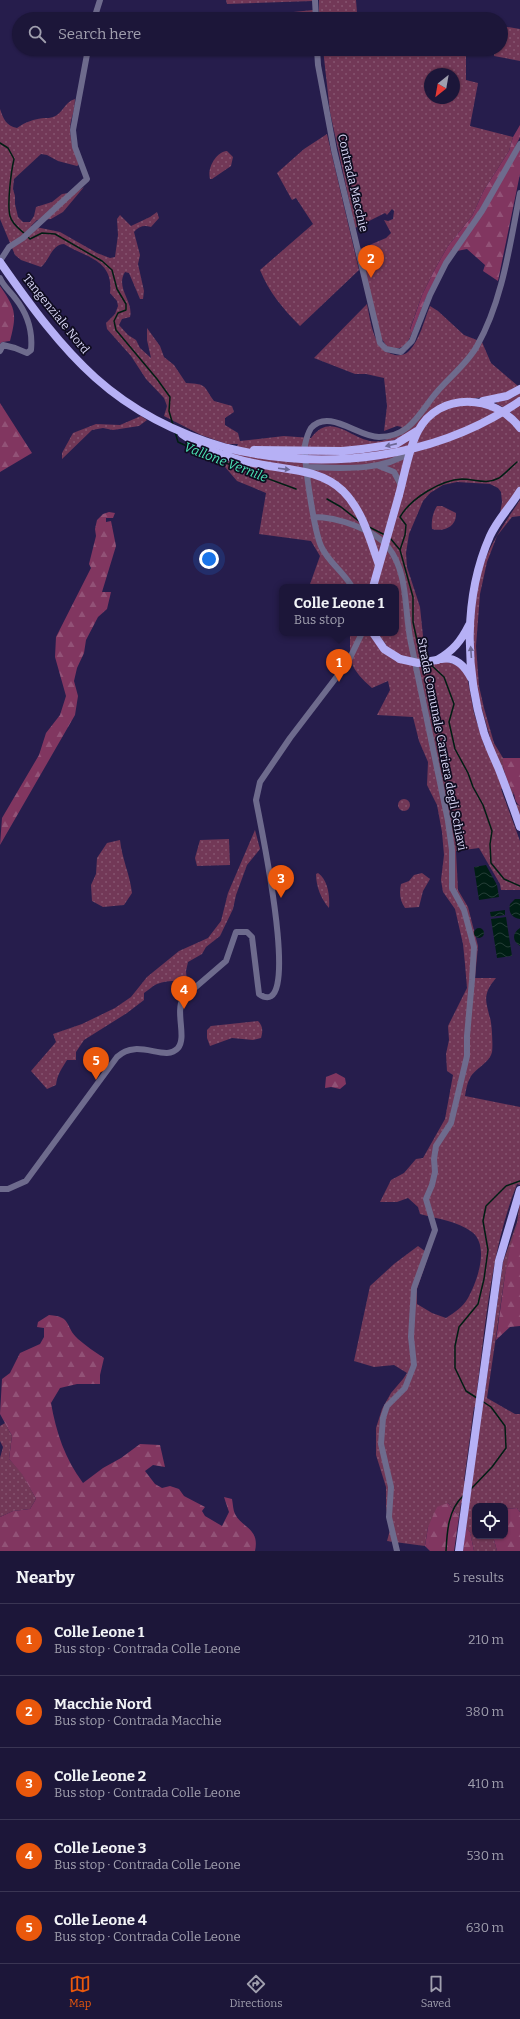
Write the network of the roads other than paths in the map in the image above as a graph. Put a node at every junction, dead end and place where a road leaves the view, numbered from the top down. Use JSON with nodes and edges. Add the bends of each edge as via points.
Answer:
{"nodes":[{"id":1,"x":100,"y":0,"type":"edge"},
{"id":2,"x":315,"y":0,"type":"edge"},
{"id":3,"x":96,"y":12,"type":"edge"},
{"id":4,"x":316,"y":12,"type":"edge"},
{"id":5,"x":87,"y":56,"type":"edge"},
{"id":6,"x":317,"y":56,"type":"edge"},
{"id":7,"x":520,"y":144,"type":"edge"},
{"id":8,"x":520,"y":192,"type":"edge"},
{"id":9,"x":0,"y":262,"type":"edge"},
{"id":10,"x":0,"y":278,"type":"edge"},
{"id":11,"x":0,"y":351,"type":"edge"},
{"id":12,"x":520,"y":389,"type":"edge"},
{"id":13,"x":520,"y":401,"type":"edge"},
{"id":14,"x":480,"y":402,"type":"junction"},
{"id":15,"x":520,"y":428,"type":"edge"},
{"id":16,"x":417,"y":432,"type":"junction"},
{"id":17,"x":182,"y":434,"type":"junction"},
{"id":18,"x":227,"y":448,"type":"junction"},
{"id":19,"x":410,"y":452,"type":"junction"},
{"id":20,"x":376,"y":465,"type":"junction"},
{"id":21,"x":307,"y":467,"type":"junction"},
{"id":22,"x":401,"y":487,"type":"junction"},
{"id":23,"x":520,"y":490,"type":"edge"},
{"id":24,"x":314,"y":517,"type":"junction"},
{"id":25,"x":379,"y":565,"type":"junction"},
{"id":26,"x":350,"y":584,"type":"edge"},
{"id":27,"x":374,"y":584,"type":"edge"},
{"id":28,"x":470,"y":622,"type":"junction"},
{"id":29,"x":361,"y":636,"type":"edge"},
{"id":30,"x":375,"y":636,"type":"edge"},
{"id":31,"x":437,"y":660,"type":"junction"},
{"id":32,"x":473,"y":683,"type":"junction"},
{"id":33,"x":520,"y":827,"type":"edge"},
{"id":34,"x":0,"y":1189,"type":"edge"},
{"id":35,"x":520,"y":1190,"type":"edge"},
{"id":36,"x":397,"y":1551,"type":"edge"},
{"id":37,"x":459,"y":1551,"type":"edge"}],
"edges":[{"from":1,"to":3,"type":"street"},
{"from":2,"to":4,"type":"street"},
{"from":5,"to":9,"type":"street","via":[[73,130],[75,147],[87,179],[23,238],[9,247]]},
{"from":6,"to":7,"type":"street","name":"Contrada Macchie","via":[[335,156],[369,303],[380,343],[386,349],[401,352],[412,342],[430,295],[446,263],[482,211]]},
{"from":8,"to":21,"type":"street","via":[[501,284],[486,328],[476,348],[431,399],[418,419],[404,431],[393,436],[376,437],[335,422],[326,421],[315,425],[310,429],[306,440]]},
{"from":9,"to":17,"type":"main road","name":"Tangenziale Nord","via":[[64,347],[87,370],[126,403]]},
{"from":10,"to":11,"type":"street","via":[[24,310],[32,336],[31,350],[27,353],[3,345]]},
{"from":12,"to":14,"type":"main road","via":[[507,396]]},
{"from":13,"to":18,"type":"main road","name":"Tangenziale Nord","bridge":true,"via":[[466,430],[386,455],[337,460],[302,460],[274,458]]},
{"from":14,"to":15,"type":"main road","via":[[505,412]]},
{"from":14,"to":16,"type":"main road","via":[[459,402],[439,409]]},
{"from":16,"to":18,"type":"main road","one_way":true,"bridge":true,"via":[[396,444],[362,449],[294,451]]},
{"from":16,"to":19,"type":"main road"},
{"from":17,"to":18,"type":"main road","name":"Tangenziale Nord","bridge":true},
{"from":17,"to":25,"type":"main road","one_way":true,"bridge":true,"via":[[227,456],[257,464],[304,471],[333,483],[344,492],[359,514]]},
{"from":19,"to":20,"type":"street","via":[[390,463]]},
{"from":19,"to":22,"type":"main road"},
{"from":20,"to":21,"type":"street"},
{"from":20,"to":22,"type":"street","via":[[394,472]]},
{"from":21,"to":24,"type":"street"},
{"from":22,"to":25,"type":"main road","bridge":true},
{"from":23,"to":28,"type":"main road","via":[[490,536],[476,581]]},
{"from":24,"to":26,"type":"street","via":[[317,536],[327,557]]},
{"from":24,"to":36,"type":"street","name":"Strada Comunale Carriera degli Schiavi","via":[[326,518],[371,532],[388,547],[395,558],[404,588],[410,642],[448,821],[452,850],[452,888],[464,910],[474,947],[467,1056],[451,1123],[436,1146],[435,1172],[426,1199],[435,1230],[414,1288],[411,1337],[414,1365],[405,1388],[387,1406],[383,1418],[380,1444],[391,1487],[390,1517]]},
{"from":25,"to":27,"type":"main road","bridge":true},
{"from":28,"to":31,"type":"main road","via":[[460,642]]},
{"from":32,"to":28,"type":"main road","one_way":true},
{"from":29,"to":34,"type":"street","via":[[348,662],[260,782],[256,800],[279,935],[276,992],[270,998],[264,998],[259,994],[252,938],[247,932],[236,932],[226,961],[183,998],[179,1005],[181,1042],[177,1049],[170,1053],[135,1048],[125,1050],[117,1057],[26,1181],[8,1189]]},
{"from":30,"to":31,"type":"main road","bridge":true,"via":[[384,649],[400,659],[418,663]]},
{"from":31,"to":32,"type":"main road","via":[[447,658],[461,664]]},
{"from":32,"to":33,"type":"main road","via":[[478,712],[489,746]]},
{"from":35,"to":37,"type":"main road","via":[[499,1261]]}]}
